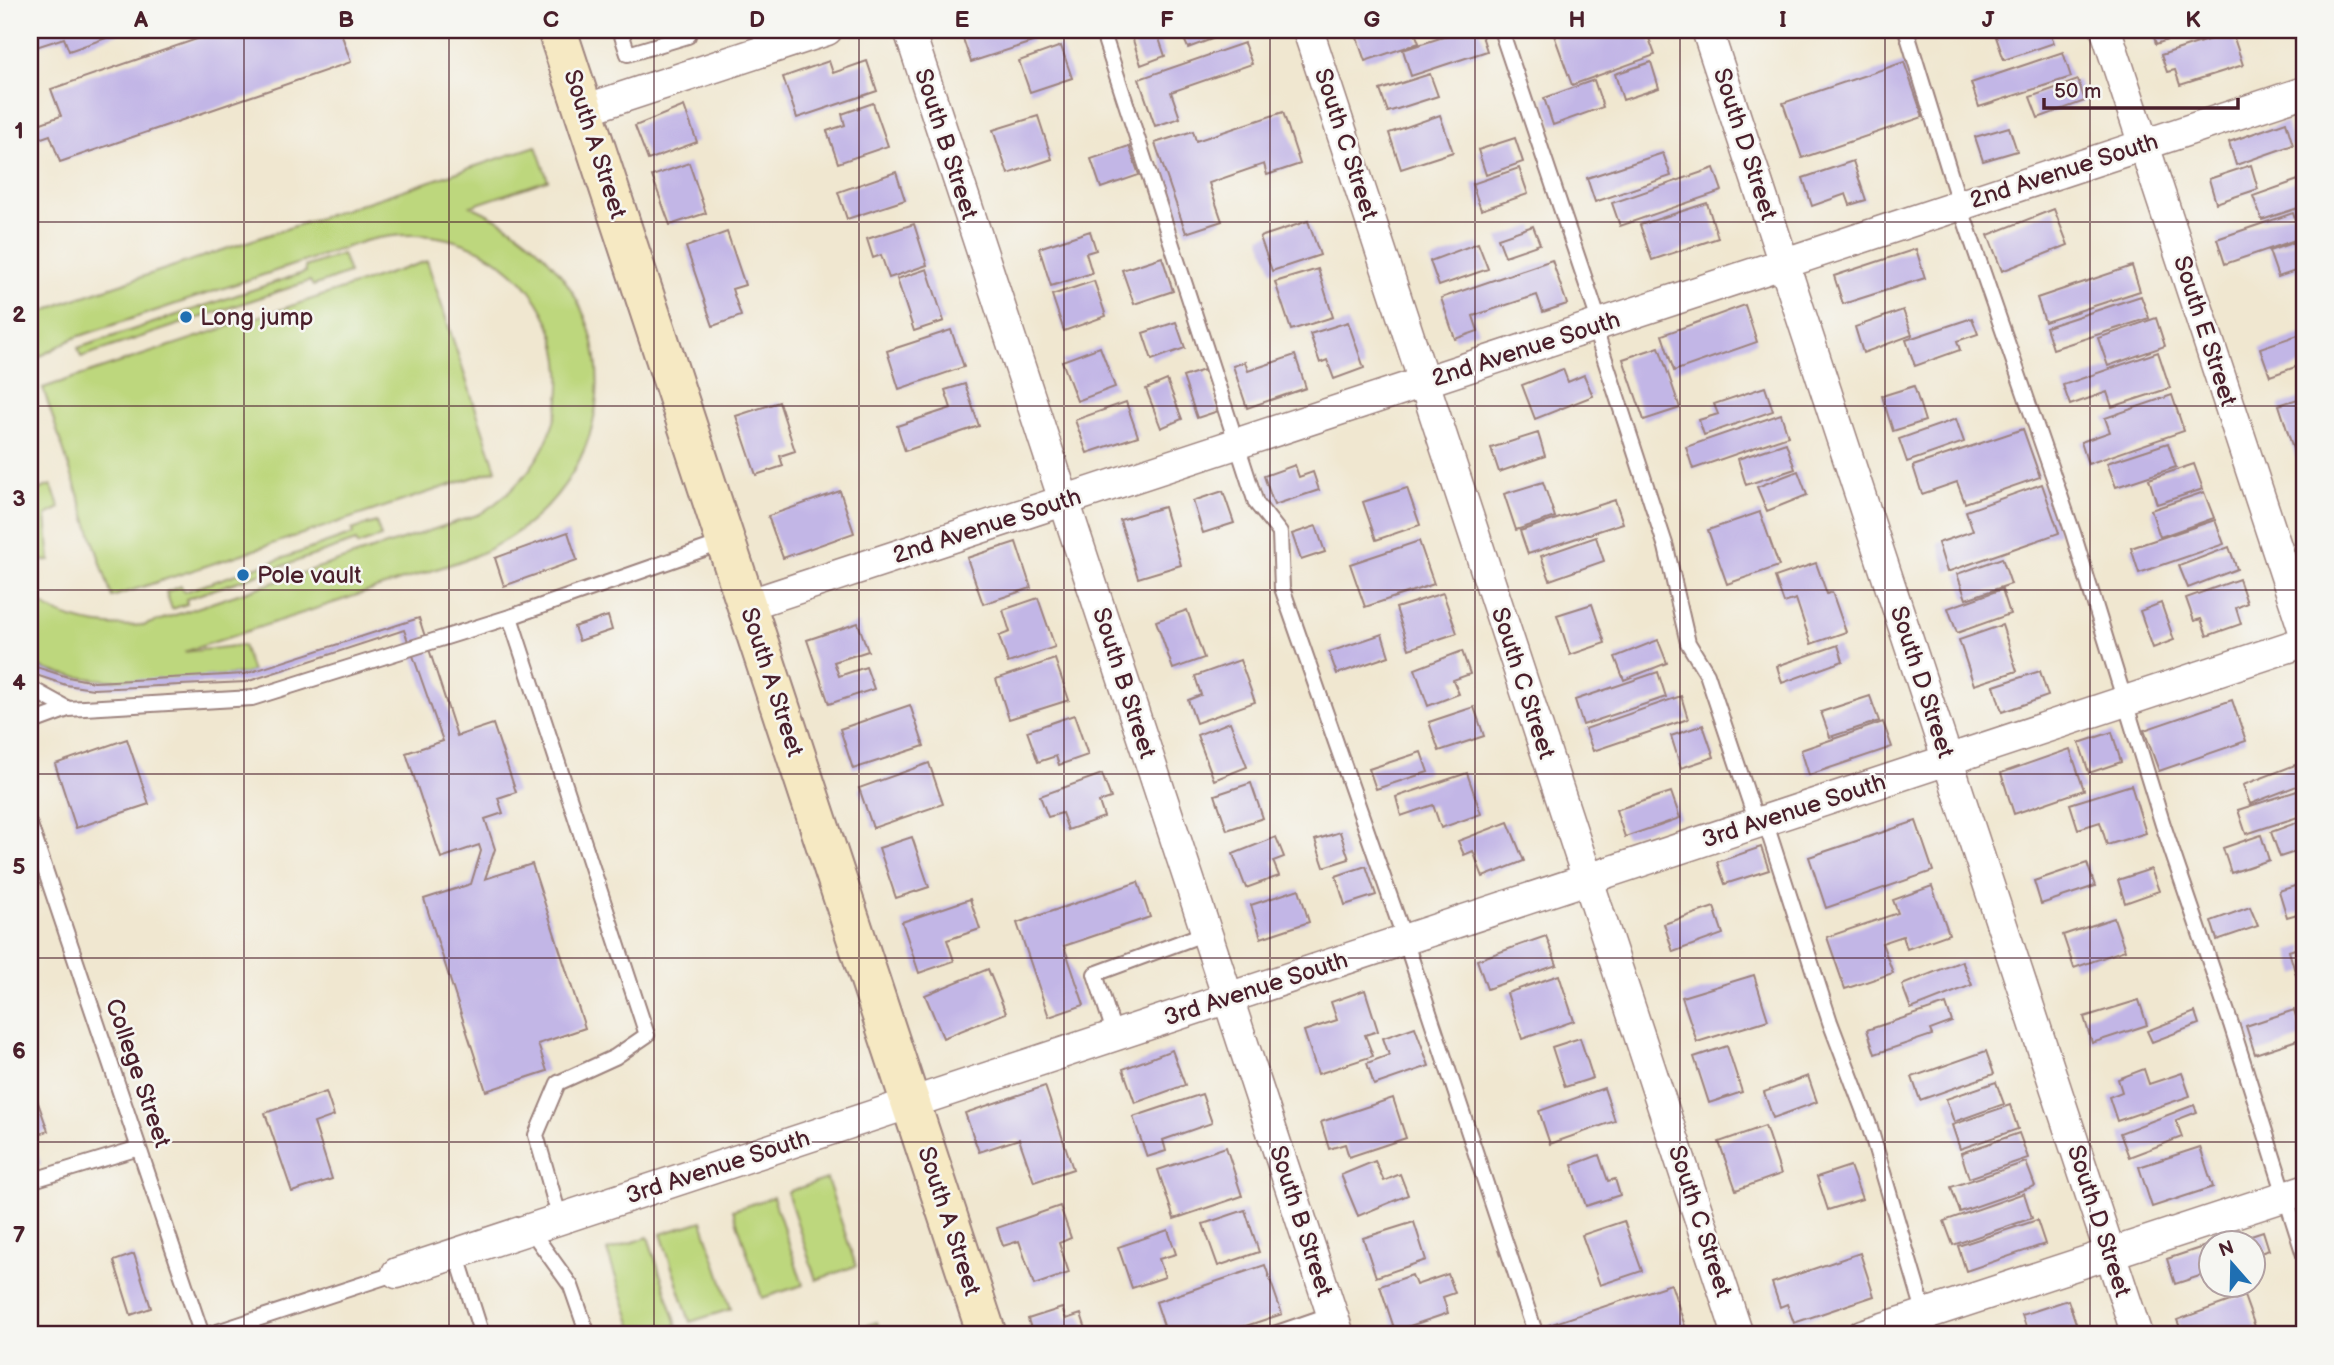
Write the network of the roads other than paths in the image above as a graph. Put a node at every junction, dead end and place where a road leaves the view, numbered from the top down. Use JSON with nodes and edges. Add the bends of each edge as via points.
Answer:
{"nodes":[{"id":1,"x":557,"y":30,"type":"edge"},
{"id":2,"x":620,"y":30,"type":"edge"},
{"id":3,"x":686,"y":30,"type":"edge"},
{"id":4,"x":827,"y":30,"type":"edge"},
{"id":5,"x":909,"y":30,"type":"edge"},
{"id":6,"x":1102,"y":30,"type":"edge"},
{"id":7,"x":1308,"y":30,"type":"edge"},
{"id":8,"x":1501,"y":30,"type":"edge"},
{"id":9,"x":1707,"y":30,"type":"edge"},
{"id":10,"x":1906,"y":30,"type":"edge"},
{"id":11,"x":2106,"y":30,"type":"edge"},
{"id":12,"x":2301,"y":30,"type":"edge"},
{"id":13,"x":2304,"y":41,"type":"edge"},
{"id":14,"x":2304,"y":92,"type":"edge"},
{"id":15,"x":584,"y":110,"type":"junction"},
{"id":16,"x":2144,"y":145,"type":"junction"},
{"id":17,"x":1960,"y":206,"type":"junction"},
{"id":18,"x":1784,"y":264,"type":"junction"},
{"id":19,"x":1597,"y":325,"type":"junction"},
{"id":20,"x":1424,"y":382,"type":"junction"},
{"id":21,"x":1237,"y":443,"type":"junction"},
{"id":22,"x":1064,"y":501,"type":"junction"},
{"id":23,"x":726,"y":542,"type":"junction"},
{"id":24,"x":747,"y":605,"type":"junction"},
{"id":25,"x":510,"y":617,"type":"junction"},
{"id":26,"x":2304,"y":631,"type":"edge"},
{"id":27,"x":2304,"y":642,"type":"edge"},
{"id":28,"x":30,"y":688,"type":"edge"},
{"id":29,"x":2126,"y":701,"type":"junction"},
{"id":30,"x":68,"y":709,"type":"junction"},
{"id":31,"x":30,"y":723,"type":"edge"},
{"id":32,"x":1948,"y":760,"type":"junction"},
{"id":33,"x":1761,"y":822,"type":"junction"},
{"id":34,"x":30,"y":825,"type":"edge"},
{"id":35,"x":1588,"y":879,"type":"junction"},
{"id":36,"x":1206,"y":933,"type":"junction"},
{"id":37,"x":1405,"y":940,"type":"junction"},
{"id":38,"x":1228,"y":998,"type":"junction"},
{"id":39,"x":1115,"y":1035,"type":"junction"},
{"id":40,"x":910,"y":1103,"type":"junction"},
{"id":41,"x":139,"y":1148,"type":"junction"},
{"id":42,"x":30,"y":1181,"type":"edge"},
{"id":43,"x":2295,"y":1193,"type":"edge"},
{"id":44,"x":560,"y":1219,"type":"junction"},
{"id":45,"x":530,"y":1229,"type":"junction"},
{"id":46,"x":456,"y":1253,"type":"junction"},
{"id":47,"x":2110,"y":1253,"type":"junction"},
{"id":48,"x":2304,"y":1255,"type":"edge"},
{"id":49,"x":397,"y":1273,"type":"joint"},
{"id":50,"x":1335,"y":1325,"type":"edge"},
{"id":51,"x":1927,"y":1325,"type":"edge"},
{"id":52,"x":202,"y":1335,"type":"edge"},
{"id":53,"x":208,"y":1335,"type":"edge"},
{"id":54,"x":481,"y":1335,"type":"edge"},
{"id":55,"x":587,"y":1335,"type":"edge"},
{"id":56,"x":987,"y":1335,"type":"edge"},
{"id":57,"x":1271,"y":1335,"type":"edge"},
{"id":58,"x":1536,"y":1335,"type":"edge"},
{"id":59,"x":1738,"y":1335,"type":"edge"},
{"id":60,"x":1862,"y":1335,"type":"edge"},
{"id":61,"x":2137,"y":1335,"type":"edge"}],
"edges":[{"from":1,"to":15,"type":"street","name":"South A Street"},
{"from":2,"to":3,"type":"lane","via":[[628,54],[688,36]]},
{"from":4,"to":15,"type":"street"},
{"from":5,"to":22,"type":"street","name":"South B Street"},
{"from":6,"to":21,"type":"lane"},
{"from":7,"to":20,"type":"street","name":"South C Street"},
{"from":8,"to":19,"type":"lane"},
{"from":9,"to":18,"type":"street","name":"South D Street"},
{"from":10,"to":17,"type":"lane"},
{"from":11,"to":16,"type":"street","name":"South E Street"},
{"from":12,"to":13,"type":"lane"},
{"from":14,"to":16,"type":"street","name":"2nd Avenue South"},
{"from":15,"to":23,"type":"street","name":"South A Street"},
{"from":16,"to":17,"type":"street","name":"2nd Avenue South"},
{"from":16,"to":26,"type":"street","name":"South E Street"},
{"from":17,"to":18,"type":"street","name":"2nd Avenue South"},
{"from":17,"to":29,"type":"lane"},
{"from":18,"to":19,"type":"street","name":"2nd Avenue South"},
{"from":18,"to":32,"type":"street","name":"South D Street"},
{"from":19,"to":20,"type":"street","name":"2nd Avenue South"},
{"from":19,"to":33,"type":"lane","via":[[1666,547],[1688,643],[1707,674]]},
{"from":20,"to":21,"type":"street","name":"2nd Avenue South"},
{"from":20,"to":35,"type":"street","name":"South C Street"},
{"from":21,"to":22,"type":"street","name":"2nd Avenue South"},
{"from":21,"to":37,"type":"lane","via":[[1256,503],[1280,533],[1282,588]]},
{"from":22,"to":24,"type":"street","name":"2nd Avenue South"},
{"from":22,"to":36,"type":"street","name":"South B Street"},
{"from":23,"to":24,"type":"street","name":"South A Street"},
{"from":23,"to":25,"type":"lane"},
{"from":24,"to":40,"type":"street","name":"South A Street"},
{"from":25,"to":30,"type":"lane","via":[[252,698]]},
{"from":25,"to":44,"type":"lane","via":[[648,1035],[615,1057],[558,1083],[536,1135]]},
{"from":27,"to":29,"type":"street","name":"3rd Avenue South"},
{"from":28,"to":30,"type":"lane"},
{"from":29,"to":32,"type":"street","name":"3rd Avenue South"},
{"from":29,"to":43,"type":"lane","via":[[2231,1024]]},
{"from":30,"to":31,"type":"lane"},
{"from":32,"to":33,"type":"street","name":"3rd Avenue South"},
{"from":32,"to":47,"type":"street","name":"South D Street"},
{"from":33,"to":35,"type":"street","name":"3rd Avenue South"},
{"from":33,"to":51,"type":"lane","via":[[1868,1125]]},
{"from":34,"to":41,"type":"lane","name":"College Street"},
{"from":35,"to":37,"type":"street","name":"3rd Avenue South"},
{"from":35,"to":59,"type":"street","name":"South C Street"},
{"from":36,"to":38,"type":"street","name":"South B Street"},
{"from":36,"to":39,"type":"lane","via":[[1095,974]]},
{"from":37,"to":38,"type":"street","name":"3rd Avenue South"},
{"from":37,"to":58,"type":"lane"},
{"from":38,"to":39,"type":"street","name":"3rd Avenue South"},
{"from":38,"to":50,"type":"street","name":"South B Street"},
{"from":39,"to":40,"type":"street","name":"3rd Avenue South"},
{"from":40,"to":44,"type":"street","name":"3rd Avenue South"},
{"from":40,"to":56,"type":"street","name":"South A Street"},
{"from":41,"to":42,"type":"lane"},
{"from":41,"to":52,"type":"lane","name":"College Street"},
{"from":43,"to":47,"type":"street"},
{"from":43,"to":48,"type":"lane"},
{"from":44,"to":45,"type":"street","name":"3rd Avenue South"},
{"from":45,"to":46,"type":"street","name":"3rd Avenue South"},
{"from":45,"to":55,"type":"lane","via":[[572,1286]]},
{"from":46,"to":49,"type":"street","name":"3rd Avenue South"},
{"from":46,"to":54,"type":"lane"},
{"from":47,"to":51,"type":"street"},
{"from":47,"to":61,"type":"street","name":"South D Street"},
{"from":49,"to":53,"type":"lane","name":"3rd Avenue South"},
{"from":50,"to":57,"type":"lane"},
{"from":51,"to":60,"type":"street"}]}
